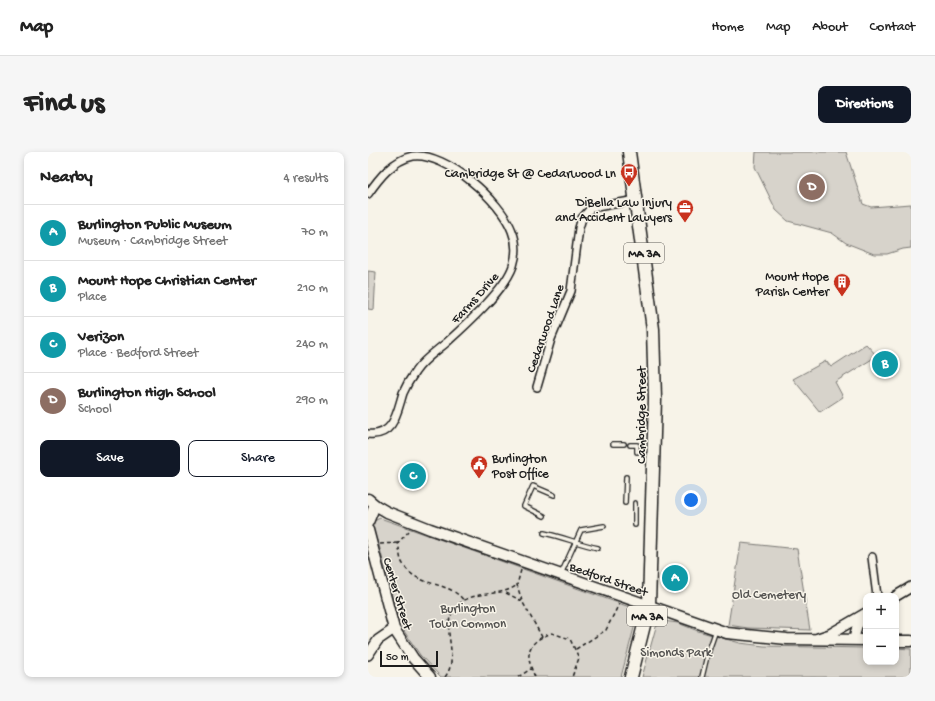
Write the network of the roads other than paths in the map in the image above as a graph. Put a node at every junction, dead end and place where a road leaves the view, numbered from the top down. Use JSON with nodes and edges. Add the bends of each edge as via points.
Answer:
{"nodes":[{"id":1,"x":629,"y":152,"type":"edge"},
{"id":2,"x":368,"y":194,"type":"edge"},
{"id":3,"x":636,"y":200,"type":"junction"},
{"id":4,"x":537,"y":387,"type":"dead end"},
{"id":5,"x":368,"y":434,"type":"edge"},
{"id":6,"x":613,"y":444,"type":"dead end"},
{"id":7,"x":624,"y":444,"type":"dead end"},
{"id":8,"x":630,"y":445,"type":"dead end"},
{"id":9,"x":637,"y":452,"type":"dead end"},
{"id":10,"x":626,"y":477,"type":"dead end"},
{"id":11,"x":554,"y":495,"type":"dead end"},
{"id":12,"x":371,"y":502,"type":"edge"},
{"id":13,"x":625,"y":503,"type":"dead end"},
{"id":14,"x":635,"y":503,"type":"dead end"},
{"id":15,"x":544,"y":516,"type":"dead end"},
{"id":16,"x":368,"y":522,"type":"edge"},
{"id":17,"x":635,"y":525,"type":"dead end"},
{"id":18,"x":604,"y":526,"type":"dead end"},
{"id":19,"x":368,"y":530,"type":"edge"},
{"id":20,"x":544,"y":533,"type":"dead end"},
{"id":21,"x":575,"y":543,"type":"junction"},
{"id":22,"x":598,"y":548,"type":"dead end"},
{"id":23,"x":872,"y":557,"type":"dead end"},
{"id":24,"x":560,"y":575,"type":"junction"},
{"id":25,"x":911,"y":587,"type":"edge"},
{"id":26,"x":877,"y":593,"type":"edge"},
{"id":27,"x":899,"y":594,"type":"edge"},
{"id":28,"x":649,"y":606,"type":"junction"},
{"id":29,"x":863,"y":616,"type":"edge"},
{"id":30,"x":863,"y":618,"type":"edge"},
{"id":31,"x":394,"y":628,"type":"junction"},
{"id":32,"x":716,"y":629,"type":"junction"},
{"id":33,"x":814,"y":639,"type":"junction"},
{"id":34,"x":854,"y":639,"type":"junction"},
{"id":35,"x":863,"y":640,"type":"edge"},
{"id":36,"x":899,"y":641,"type":"edge"},
{"id":37,"x":911,"y":641,"type":"edge"},
{"id":38,"x":368,"y":655,"type":"edge"},
{"id":39,"x":430,"y":677,"type":"edge"},
{"id":40,"x":631,"y":677,"type":"edge"},
{"id":41,"x":702,"y":677,"type":"edge"}],
"edges":[{"from":1,"to":3,"type":"main road","name":"Cambridge Street","number":"MA 3A"},
{"from":2,"to":5,"type":"street","name":"Farms Drive","via":[[384,174],[401,160],[421,156],[437,159],[461,173],[494,204],[508,222],[516,245],[512,267],[502,286],[462,328],[417,369],[404,390],[395,419],[389,428],[378,434]]},
{"from":3,"to":4,"type":"street","name":"Cedarwood Lane","via":[[591,208],[582,218],[571,291],[551,339]]},
{"from":3,"to":28,"type":"main road","name":"Cambridge Street","number":"MA 3A","via":[[654,354]]},
{"from":6,"to":7,"type":"lane"},
{"from":8,"to":9,"type":"lane","via":[[637,445]]},
{"from":10,"to":13,"type":"lane"},
{"from":11,"to":15,"type":"lane","via":[[533,486],[524,506]]},
{"from":12,"to":16,"type":"main road"},
{"from":12,"to":24,"type":"main road","name":"Bedford Street","via":[[413,522]]},
{"from":14,"to":17,"type":"lane"},
{"from":18,"to":21,"type":"lane","via":[[581,530]]},
{"from":19,"to":31,"type":"main road","name":"Center Street"},
{"from":20,"to":21,"type":"lane","via":[[565,537]]},
{"from":21,"to":22,"type":"lane"},
{"from":21,"to":24,"type":"lane"},
{"from":23,"to":26,"type":"street"},
{"from":24,"to":28,"type":"main road","name":"Bedford Street"},
{"from":25,"to":27,"type":"street"},
{"from":28,"to":32,"type":"main road","name":"Bedford Street"},
{"from":28,"to":40,"type":"main road","name":"Cambridge Street","number":"MA 3A"},
{"from":29,"to":33,"type":"street","via":[[830,634]]},
{"from":30,"to":34,"type":"street","via":[[857,626]]},
{"from":31,"to":38,"type":"street","via":[[378,640]]},
{"from":31,"to":39,"type":"main road","name":"Center Street","via":[[409,652]]},
{"from":32,"to":33,"type":"main road","name":"Bedford Street","via":[[741,636]]},
{"from":32,"to":41,"type":"lane","via":[[706,656]]},
{"from":33,"to":34,"type":"main road","name":"Bedford Street"},
{"from":34,"to":35,"type":"main road","name":"Bedford Street"},
{"from":36,"to":37,"type":"main road"}]}
